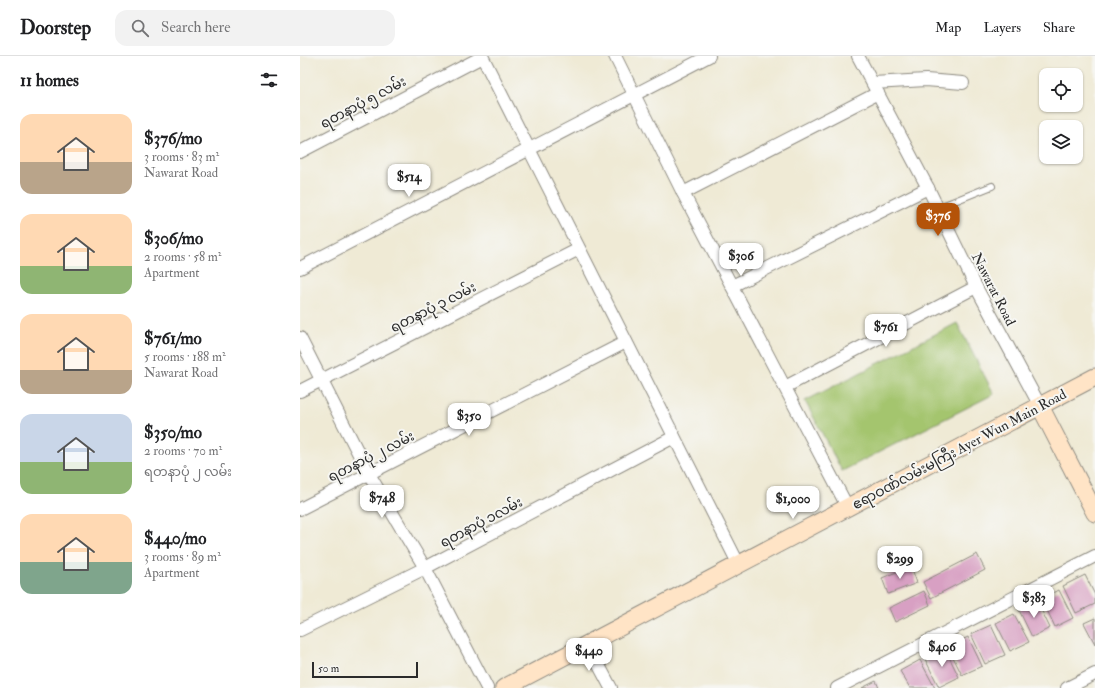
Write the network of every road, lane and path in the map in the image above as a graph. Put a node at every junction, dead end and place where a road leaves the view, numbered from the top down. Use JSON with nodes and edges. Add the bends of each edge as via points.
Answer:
{"nodes":[{"id":1,"x":482,"y":56,"type":"edge"},
{"id":2,"x":615,"y":56,"type":"edge"},
{"id":3,"x":709,"y":56,"type":"edge"},
{"id":4,"x":858,"y":56,"type":"edge"},
{"id":5,"x":963,"y":83,"type":"dead end"},
{"id":6,"x":875,"y":88,"type":"junction"},
{"id":7,"x":634,"y":95,"type":"junction"},
{"id":8,"x":528,"y":149,"type":"junction"},
{"id":9,"x":300,"y":152,"type":"edge"},
{"id":10,"x":992,"y":186,"type":"dead end"},
{"id":11,"x":928,"y":188,"type":"junction"},
{"id":12,"x":683,"y":193,"type":"junction"},
{"id":13,"x":937,"y":208,"type":"junction"},
{"id":14,"x":579,"y":249,"type":"junction"},
{"id":15,"x":300,"y":268,"type":"edge"},
{"id":16,"x":732,"y":286,"type":"junction"},
{"id":17,"x":976,"y":287,"type":"junction"},
{"id":18,"x":300,"y":338,"type":"edge"},
{"id":19,"x":626,"y":342,"type":"junction"},
{"id":20,"x":1095,"y":377,"type":"edge"},
{"id":21,"x":321,"y":381,"type":"junction"},
{"id":22,"x":785,"y":387,"type":"junction"},
{"id":23,"x":300,"y":392,"type":"edge"},
{"id":24,"x":1040,"y":406,"type":"junction"},
{"id":25,"x":674,"y":437,"type":"junction"},
{"id":26,"x":369,"y":474,"type":"junction"},
{"id":27,"x":848,"y":508,"type":"junction"},
{"id":28,"x":300,"y":509,"type":"edge"},
{"id":29,"x":1095,"y":513,"type":"edge"},
{"id":30,"x":1095,"y":556,"type":"edge"},
{"id":31,"x":738,"y":564,"type":"junction"},
{"id":32,"x":425,"y":568,"type":"junction"},
{"id":33,"x":300,"y":630,"type":"edge"},
{"id":34,"x":588,"y":645,"type":"junction"},
{"id":35,"x":1095,"y":674,"type":"edge"},
{"id":36,"x":487,"y":688,"type":"edge"},
{"id":37,"x":504,"y":688,"type":"edge"},
{"id":38,"x":611,"y":688,"type":"edge"},
{"id":39,"x":837,"y":688,"type":"edge"},
{"id":40,"x":1067,"y":688,"type":"edge"}],
"edges":[{"from":1,"to":8,"type":"street"},
{"from":1,"to":9,"type":"street","name":"ရတနာပုံ ၅ လမ်း"},
{"from":2,"to":7,"type":"street"},
{"from":3,"to":7,"type":"street"},
{"from":4,"to":6,"type":"street","name":"Nawarat Road"},
{"from":5,"to":6,"type":"street","via":[[926,80]]},
{"from":6,"to":11,"type":"street","name":"Nawarat Road"},
{"from":6,"to":12,"type":"street"},
{"from":7,"to":8,"type":"street"},
{"from":7,"to":12,"type":"street"},
{"from":8,"to":14,"type":"street"},
{"from":8,"to":15,"type":"street"},
{"from":10,"to":13,"type":"lane"},
{"from":11,"to":13,"type":"street","name":"Nawarat Road"},
{"from":11,"to":16,"type":"street"},
{"from":12,"to":16,"type":"street"},
{"from":13,"to":17,"type":"street","name":"Nawarat Road"},
{"from":14,"to":19,"type":"street"},
{"from":14,"to":21,"type":"street","name":"ရတနာပုံ ၃ လမ်း"},
{"from":16,"to":22,"type":"street"},
{"from":17,"to":22,"type":"street"},
{"from":17,"to":24,"type":"street","name":"Nawarat Road"},
{"from":18,"to":21,"type":"street"},
{"from":19,"to":25,"type":"street"},
{"from":19,"to":26,"type":"street","name":"ရတနာပုံ ၂ လမ်း"},
{"from":20,"to":24,"type":"main road","name":"ဧရာဝဏ်လမ်းမကြီး Ayer Wun Main Road"},
{"from":21,"to":23,"type":"street","name":"ရတနာပုံ ၃ လမ်း"},
{"from":21,"to":26,"type":"street"},
{"from":22,"to":27,"type":"street"},
{"from":24,"to":27,"type":"main road","name":"ဧရာဝဏ်လမ်းမကြီး Ayer Wun Main Road"},
{"from":24,"to":29,"type":"main road"},
{"from":25,"to":31,"type":"street"},
{"from":25,"to":32,"type":"street","name":"ရတနာပုံ ၁လမ်း"},
{"from":26,"to":28,"type":"street","name":"ရတနာပုံ ၂ လမ်း"},
{"from":26,"to":32,"type":"street"},
{"from":27,"to":31,"type":"main road","name":"ဧရာဝဏ်လမ်းမကြီး Ayer Wun Main Road"},
{"from":30,"to":39,"type":"street"},
{"from":31,"to":34,"type":"main road","name":"ဧရာဝဏ်လမ်းမကြီး Ayer Wun Main Road"},
{"from":32,"to":33,"type":"street","name":"ရတနာပုံ ၁လမ်း"},
{"from":32,"to":36,"type":"street"},
{"from":34,"to":37,"type":"main road","name":"ဧရာဝဏ်လမ်းမကြီး Ayer Wun Main Road"},
{"from":34,"to":38,"type":"street"},
{"from":35,"to":40,"type":"street"}]}
